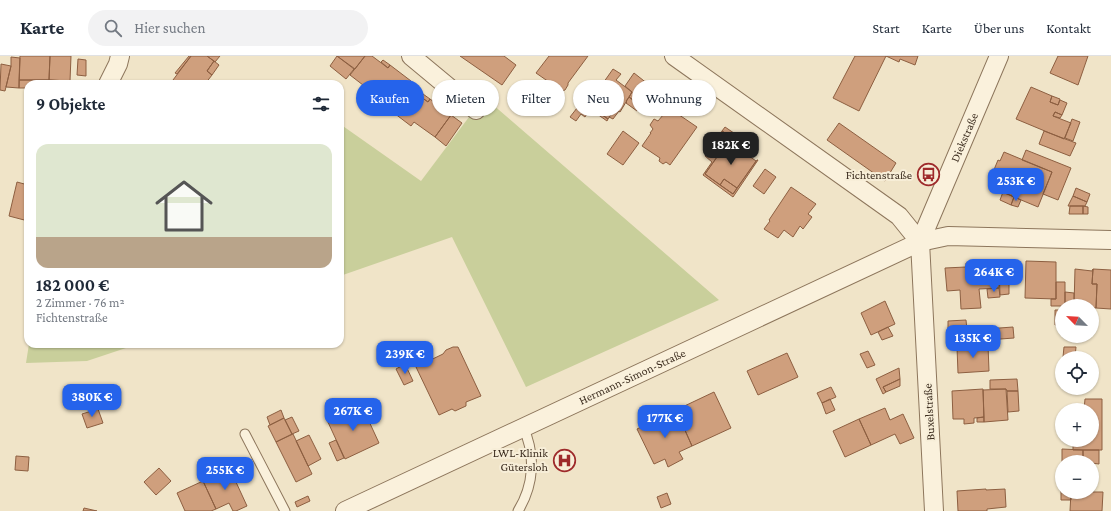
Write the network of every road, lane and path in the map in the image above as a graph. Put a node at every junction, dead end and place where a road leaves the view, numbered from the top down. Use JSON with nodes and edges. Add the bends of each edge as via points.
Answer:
{"nodes":[{"id":1,"x":120,"y":56,"type":"edge"},
{"id":2,"x":412,"y":56,"type":"edge"},
{"id":3,"x":674,"y":56,"type":"edge"},
{"id":4,"x":999,"y":56,"type":"edge"},
{"id":5,"x":110,"y":80,"type":"edge"},
{"id":6,"x":440,"y":80,"type":"edge"},
{"id":7,"x":1111,"y":240,"type":"edge"},
{"id":8,"x":920,"y":242,"type":"junction"},
{"id":9,"x":523,"y":427,"type":"junction"},
{"id":10,"x":245,"y":434,"type":"dead end"},
{"id":11,"x":369,"y":506,"type":"edge"},
{"id":12,"x":285,"y":511,"type":"edge"},
{"id":13,"x":345,"y":511,"type":"edge"},
{"id":14,"x":518,"y":511,"type":"edge"},
{"id":15,"x":934,"y":511,"type":"edge"}],
"edges":[{"from":1,"to":5,"type":"street"},
{"from":2,"to":6,"type":"street"},
{"from":3,"to":8,"type":"street","via":[[899,216]]},
{"from":4,"to":8,"type":"street","name":"Diekstraße"},
{"from":7,"to":8,"type":"street","via":[[948,236]]},
{"from":8,"to":9,"type":"street","name":"Hermann-Simon-Straße"},
{"from":8,"to":15,"type":"street","name":"Buxelstraße"},
{"from":9,"to":11,"type":"street","name":"Hermann-Simon-Straße"},
{"from":9,"to":14,"type":"lane","via":[[531,453],[530,486]]},
{"from":10,"to":12,"type":"lane"},
{"from":11,"to":13,"type":"street","name":"Hermann-Simon-Straße"}]}
